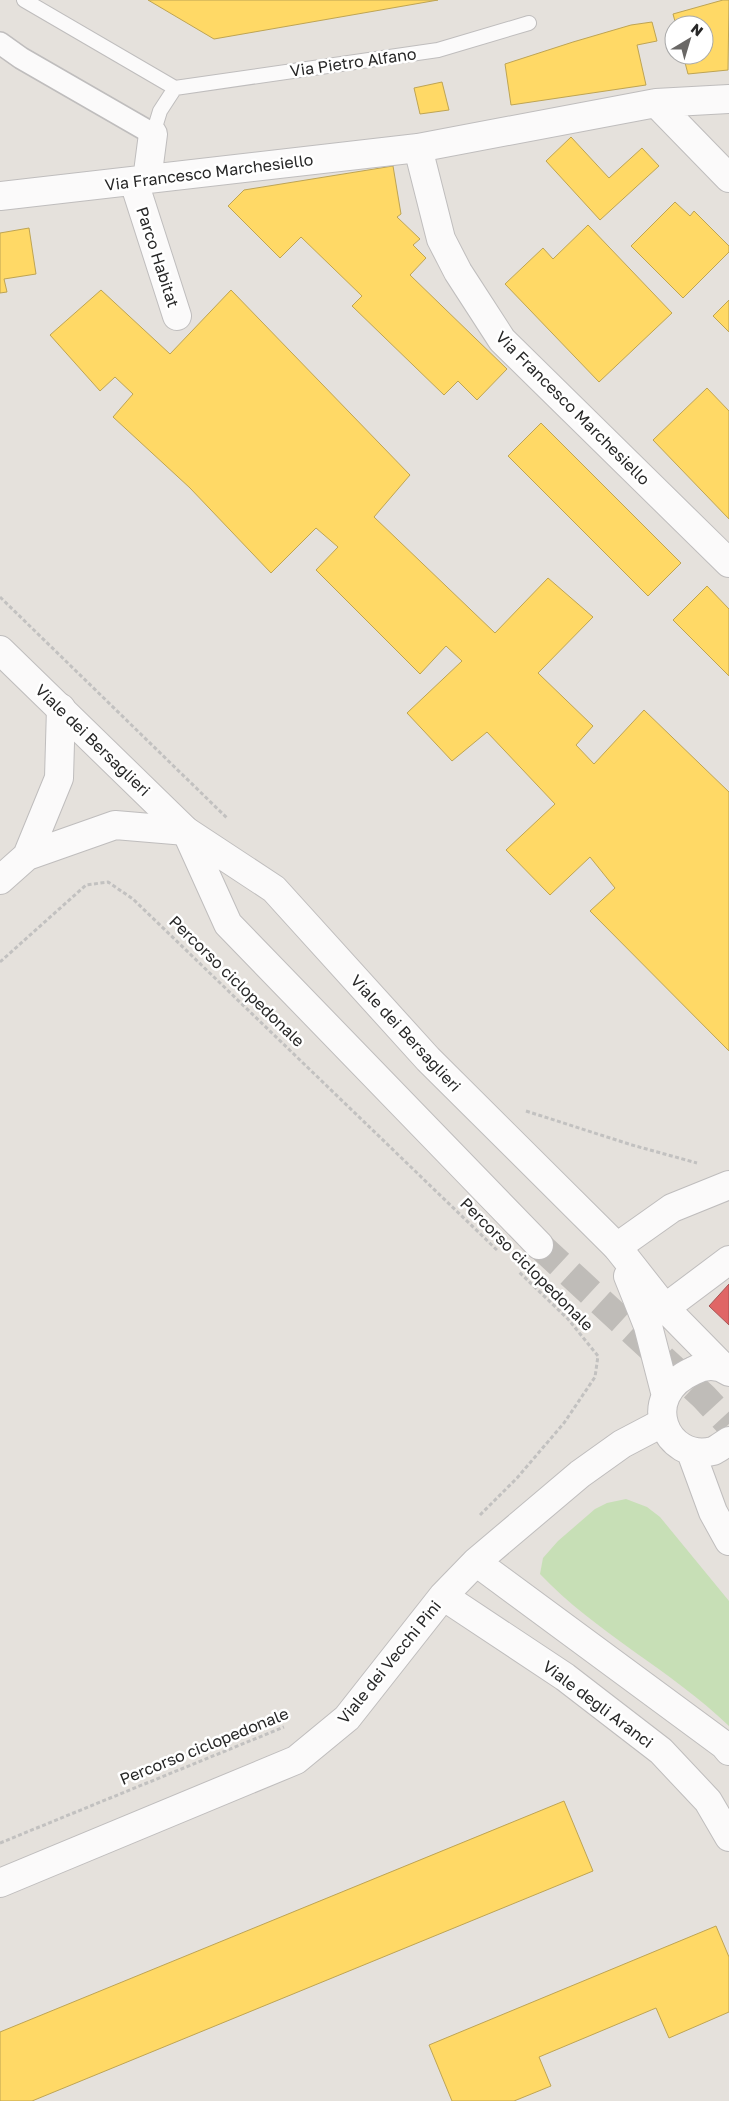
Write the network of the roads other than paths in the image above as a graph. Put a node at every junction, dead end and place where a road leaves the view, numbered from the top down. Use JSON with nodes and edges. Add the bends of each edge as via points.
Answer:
{"nodes":[{"id":1,"x":24,"y":0,"type":"edge"},
{"id":2,"x":529,"y":23,"type":"dead end"},
{"id":3,"x":0,"y":43,"type":"edge"},
{"id":4,"x":175,"y":88,"type":"junction"},
{"id":5,"x":729,"y":99,"type":"edge"},
{"id":6,"x":656,"y":103,"type":"junction"},
{"id":7,"x":153,"y":134,"type":"junction"},
{"id":8,"x":418,"y":148,"type":"junction"},
{"id":9,"x":729,"y":178,"type":"edge"},
{"id":10,"x":140,"y":187,"type":"junction"},
{"id":11,"x":0,"y":196,"type":"edge"},
{"id":12,"x":177,"y":316,"type":"dead end"},
{"id":13,"x":729,"y":563,"type":"edge"},
{"id":14,"x":0,"y":650,"type":"edge"},
{"id":15,"x":61,"y":708,"type":"junction"},
{"id":16,"x":186,"y":832,"type":"junction"},
{"id":17,"x":27,"y":856,"type":"junction"},
{"id":18,"x":0,"y":880,"type":"edge"},
{"id":19,"x":729,"y":1185,"type":"edge"},
{"id":20,"x":539,"y":1246,"type":"tunnel mouth"},
{"id":21,"x":617,"y":1247,"type":"junction"},
{"id":22,"x":729,"y":1260,"type":"edge"},
{"id":23,"x":665,"y":1308,"type":"junction"},
{"id":24,"x":726,"y":1370,"type":"edge"},
{"id":25,"x":665,"y":1392,"type":"junction"},
{"id":26,"x":662,"y":1423,"type":"junction"},
{"id":27,"x":729,"y":1441,"type":"edge"},
{"id":28,"x":691,"y":1452,"type":"junction"},
{"id":29,"x":729,"y":1541,"type":"edge"},
{"id":30,"x":476,"y":1562,"type":"junction"},
{"id":31,"x":443,"y":1596,"type":"junction"},
{"id":32,"x":729,"y":1751,"type":"edge"},
{"id":33,"x":729,"y":1836,"type":"edge"},
{"id":34,"x":0,"y":1882,"type":"edge"}],
"edges":[{"from":1,"to":4,"type":"lane"},
{"from":2,"to":4,"type":"lane","name":"Via Pietro Alfano","via":[[438,50]]},
{"from":3,"to":7,"type":"street"},
{"from":4,"to":7,"type":"lane","via":[[160,111]]},
{"from":5,"to":6,"type":"street","name":"Via Francesco Marchesiello"},
{"from":6,"to":8,"type":"street","name":"Via Francesco Marchesiello"},
{"from":6,"to":9,"type":"street"},
{"from":7,"to":10,"type":"street"},
{"from":8,"to":10,"type":"street","name":"Via Francesco Marchesiello","via":[[216,170]]},
{"from":8,"to":13,"type":"street","name":"Via Francesco Marchesiello","via":[[441,239],[458,272],[502,340]]},
{"from":10,"to":11,"type":"street","name":"Via Francesco Marchesiello"},
{"from":10,"to":12,"type":"street","name":"Parco Habitat"},
{"from":14,"to":15,"type":"street","name":"Viale dei Bersaglieri"},
{"from":15,"to":16,"type":"street","name":"Viale dei Bersaglieri"},
{"from":15,"to":17,"type":"street","via":[[59,778]]},
{"from":16,"to":17,"type":"street","via":[[115,825]]},
{"from":16,"to":20,"type":"street","name":"Viale dei Bersaglieri","via":[[228,924]]},
{"from":16,"to":21,"type":"street","name":"Viale dei Bersaglieri","via":[[274,889],[428,1058]]},
{"from":17,"to":18,"type":"street"},
{"from":19,"to":21,"type":"street","via":[[672,1208]]},
{"from":21,"to":23,"type":"street","name":"Viale dei Bersaglieri"},
{"from":21,"to":25,"type":"street","via":[[648,1326]]},
{"from":22,"to":23,"type":"street"},
{"from":23,"to":24,"type":"street","name":"Viale dei Bersaglieri"},
{"from":24,"to":25,"type":"street","via":[[702,1366],[682,1375]]},
{"from":25,"to":26,"type":"street"},
{"from":26,"to":28,"type":"street","via":[[673,1441]]},
{"from":26,"to":30,"type":"street","name":"Viale dei Vecchi Pini","via":[[622,1444],[580,1474]]},
{"from":27,"to":28,"type":"street","via":[[714,1451]]},
{"from":28,"to":29,"type":"street","via":[[713,1512]]},
{"from":30,"to":31,"type":"street","name":"Viale dei Vecchi Pini"},
{"from":30,"to":32,"type":"street"},
{"from":31,"to":33,"type":"street","name":"Viale degli Aranci","via":[[565,1677],[661,1751],[708,1801]]},
{"from":31,"to":34,"type":"street","name":"Viale dei Vecchi Pini","via":[[347,1718],[296,1760]]}]}
